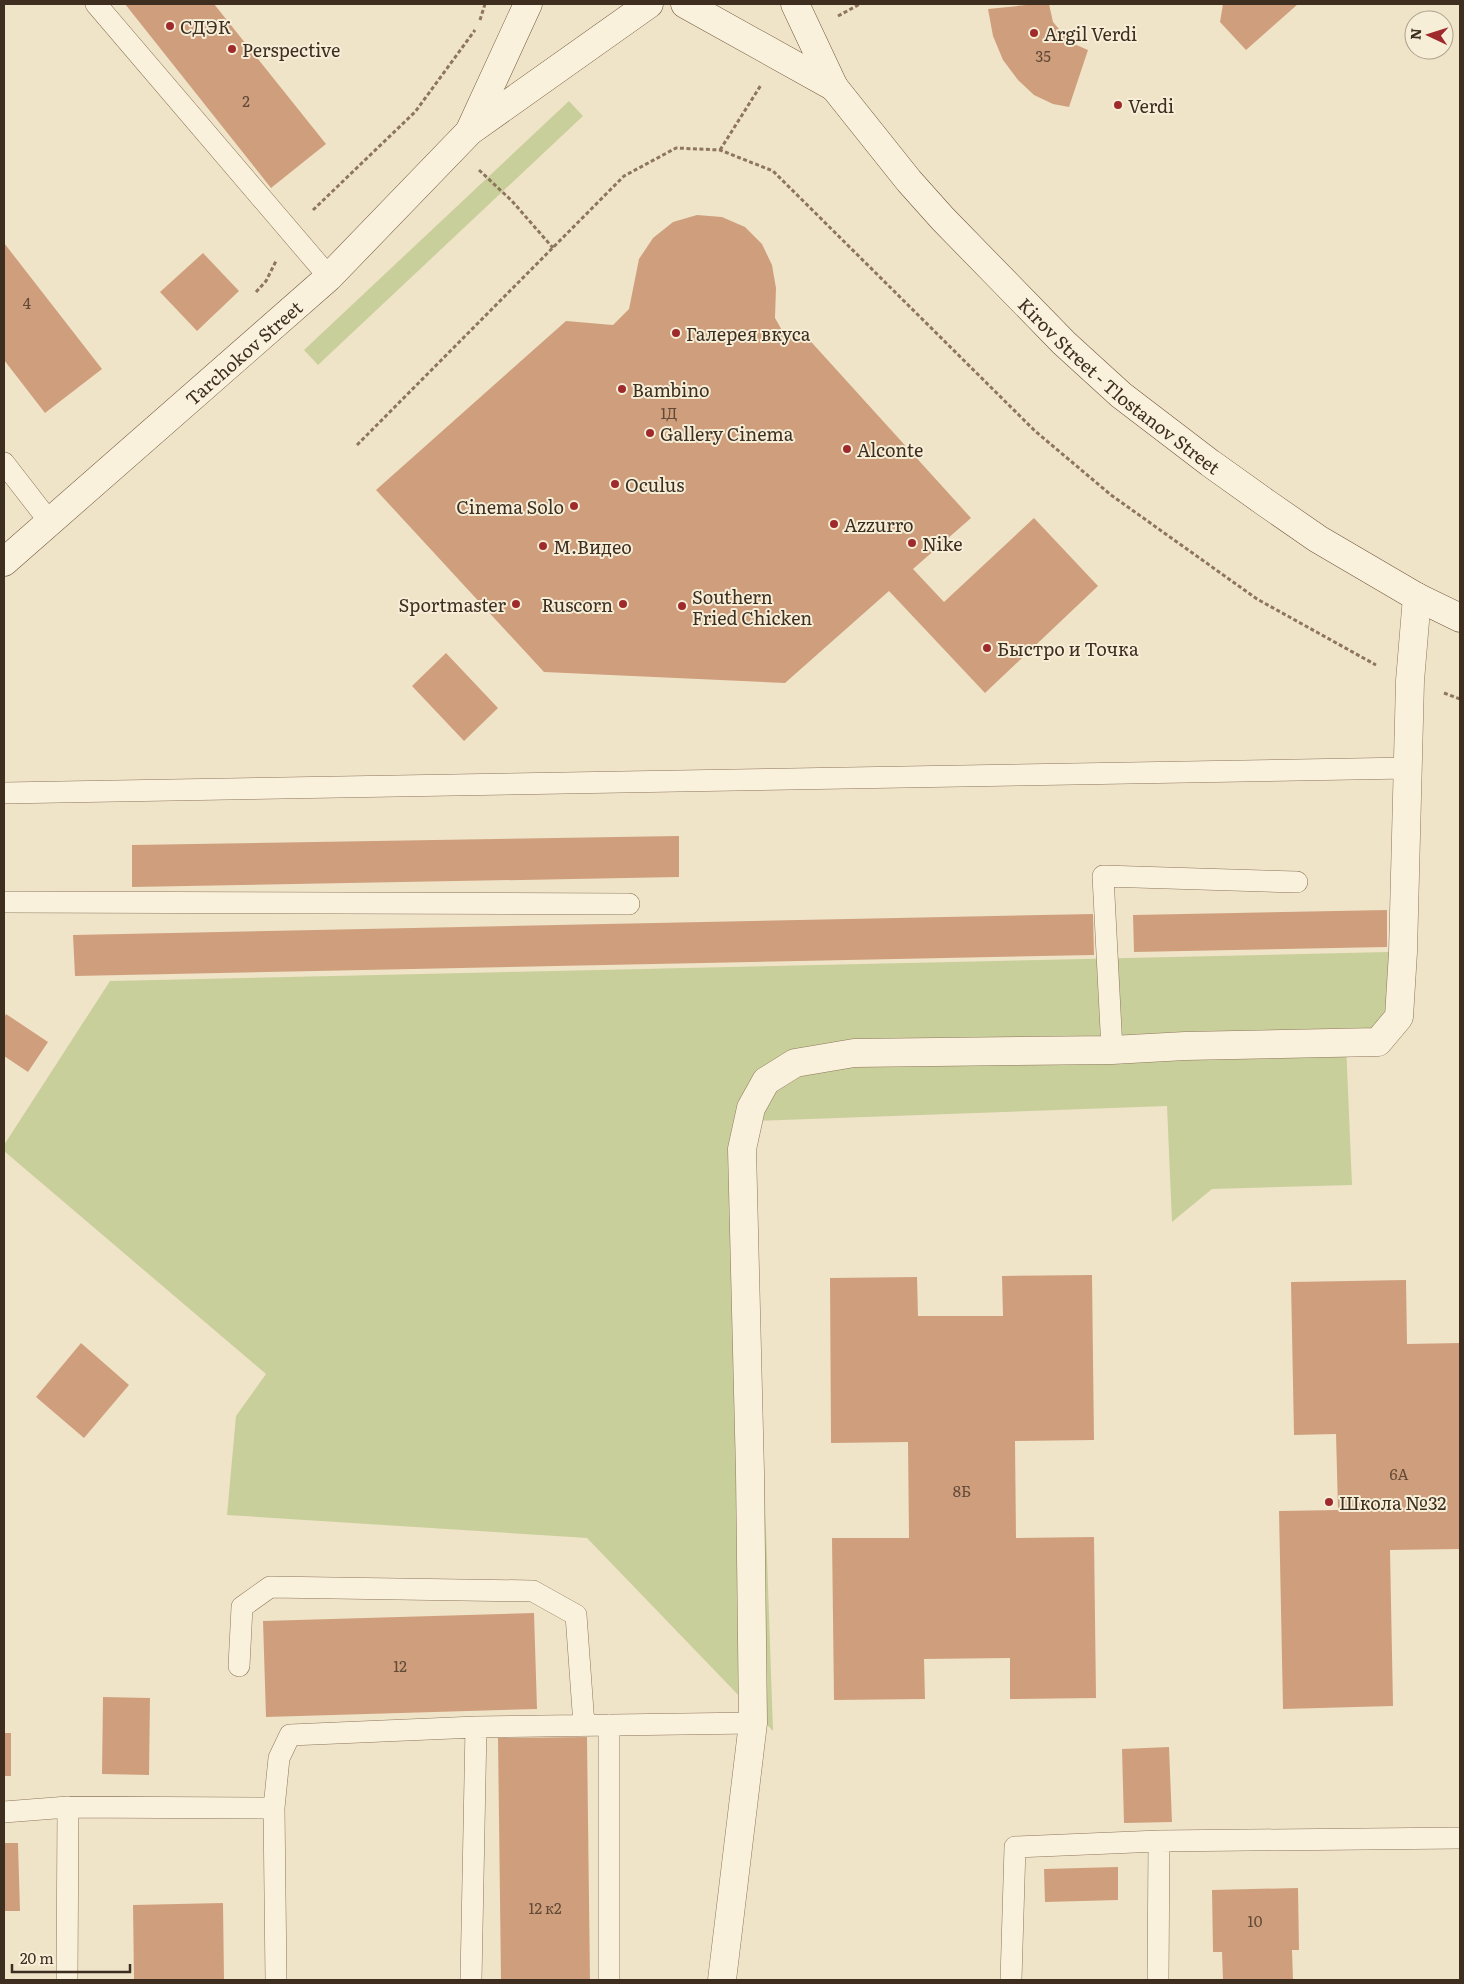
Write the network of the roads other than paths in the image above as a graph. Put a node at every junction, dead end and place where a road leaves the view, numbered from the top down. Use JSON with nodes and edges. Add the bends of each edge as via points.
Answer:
{"nodes":[{"id":1,"x":96,"y":4,"type":"edge"},
{"id":2,"x":528,"y":4,"type":"edge"},
{"id":3,"x":649,"y":4,"type":"edge"},
{"id":4,"x":685,"y":4,"type":"edge"},
{"id":5,"x":795,"y":4,"type":"edge"},
{"id":6,"x":834,"y":87,"type":"junction"},
{"id":7,"x":470,"y":131,"type":"junction"},
{"id":8,"x":329,"y":277,"type":"junction"},
{"id":9,"x":4,"y":463,"type":"edge"},
{"id":10,"x":49,"y":521,"type":"junction"},
{"id":11,"x":4,"y":562,"type":"edge"},
{"id":12,"x":1417,"y":597,"type":"junction"},
{"id":13,"x":1460,"y":618,"type":"edge"},
{"id":14,"x":1408,"y":768,"type":"junction"},
{"id":15,"x":4,"y":793,"type":"edge"},
{"id":16,"x":1297,"y":882,"type":"dead end"},
{"id":17,"x":4,"y":902,"type":"edge"},
{"id":18,"x":629,"y":904,"type":"dead end"},
{"id":19,"x":1112,"y":1050,"type":"junction"},
{"id":20,"x":239,"y":1666,"type":"dead end"},
{"id":21,"x":753,"y":1723,"type":"junction"},
{"id":22,"x":584,"y":1725,"type":"junction"},
{"id":23,"x":608,"y":1725,"type":"junction"},
{"id":24,"x":476,"y":1727,"type":"junction"},
{"id":25,"x":68,"y":1807,"type":"junction"},
{"id":26,"x":274,"y":1808,"type":"junction"},
{"id":27,"x":4,"y":1812,"type":"edge"},
{"id":28,"x":1460,"y":1838,"type":"edge"},
{"id":29,"x":1159,"y":1841,"type":"junction"},
{"id":30,"x":67,"y":1980,"type":"edge"},
{"id":31,"x":276,"y":1980,"type":"edge"},
{"id":32,"x":471,"y":1980,"type":"edge"},
{"id":33,"x":610,"y":1980,"type":"edge"},
{"id":34,"x":722,"y":1980,"type":"edge"},
{"id":35,"x":1011,"y":1980,"type":"edge"},
{"id":36,"x":1158,"y":1980,"type":"edge"}],
"edges":[{"from":1,"to":8,"type":"lane"},
{"from":2,"to":7,"type":"main road"},
{"from":3,"to":7,"type":"main road"},
{"from":4,"to":6,"type":"main road"},
{"from":5,"to":6,"type":"main road"},
{"from":6,"to":12,"type":"main road","name":"Kirov Street - Tlostanov Street","via":[[943,219],[1064,343],[1121,395],[1318,539]]},
{"from":7,"to":8,"type":"main road","name":"Tarchokov Street"},
{"from":8,"to":10,"type":"main road","name":"Tarchokov Street"},
{"from":9,"to":10,"type":"lane"},
{"from":10,"to":11,"type":"main road","name":"Tarchokov Street"},
{"from":12,"to":13,"type":"main road","name":"Kirov Street - Tlostanov Street"},
{"from":12,"to":14,"type":"main road","via":[[1410,681]]},
{"from":14,"to":15,"type":"lane"},
{"from":14,"to":19,"type":"main road","via":[[1399,1017],[1378,1042]]},
{"from":16,"to":19,"type":"lane","via":[[1103,876]]},
{"from":17,"to":18,"type":"lane"},
{"from":19,"to":21,"type":"main road","via":[[854,1053],[834,1056],[795,1063],[766,1081],[751,1108],[742,1149]]},
{"from":20,"to":22,"type":"lane","via":[[242,1607],[270,1587],[533,1591],[576,1615]]},
{"from":21,"to":23,"type":"lane"},
{"from":21,"to":34,"type":"main road"},
{"from":22,"to":23,"type":"lane"},
{"from":22,"to":24,"type":"lane"},
{"from":23,"to":33,"type":"lane"},
{"from":24,"to":26,"type":"lane","via":[[290,1735],[279,1758]]},
{"from":24,"to":32,"type":"lane"},
{"from":25,"to":26,"type":"lane"},
{"from":25,"to":27,"type":"lane"},
{"from":25,"to":30,"type":"lane"},
{"from":26,"to":31,"type":"lane"},
{"from":28,"to":29,"type":"lane"},
{"from":29,"to":35,"type":"lane","via":[[1015,1847]]},
{"from":29,"to":36,"type":"lane"}]}
